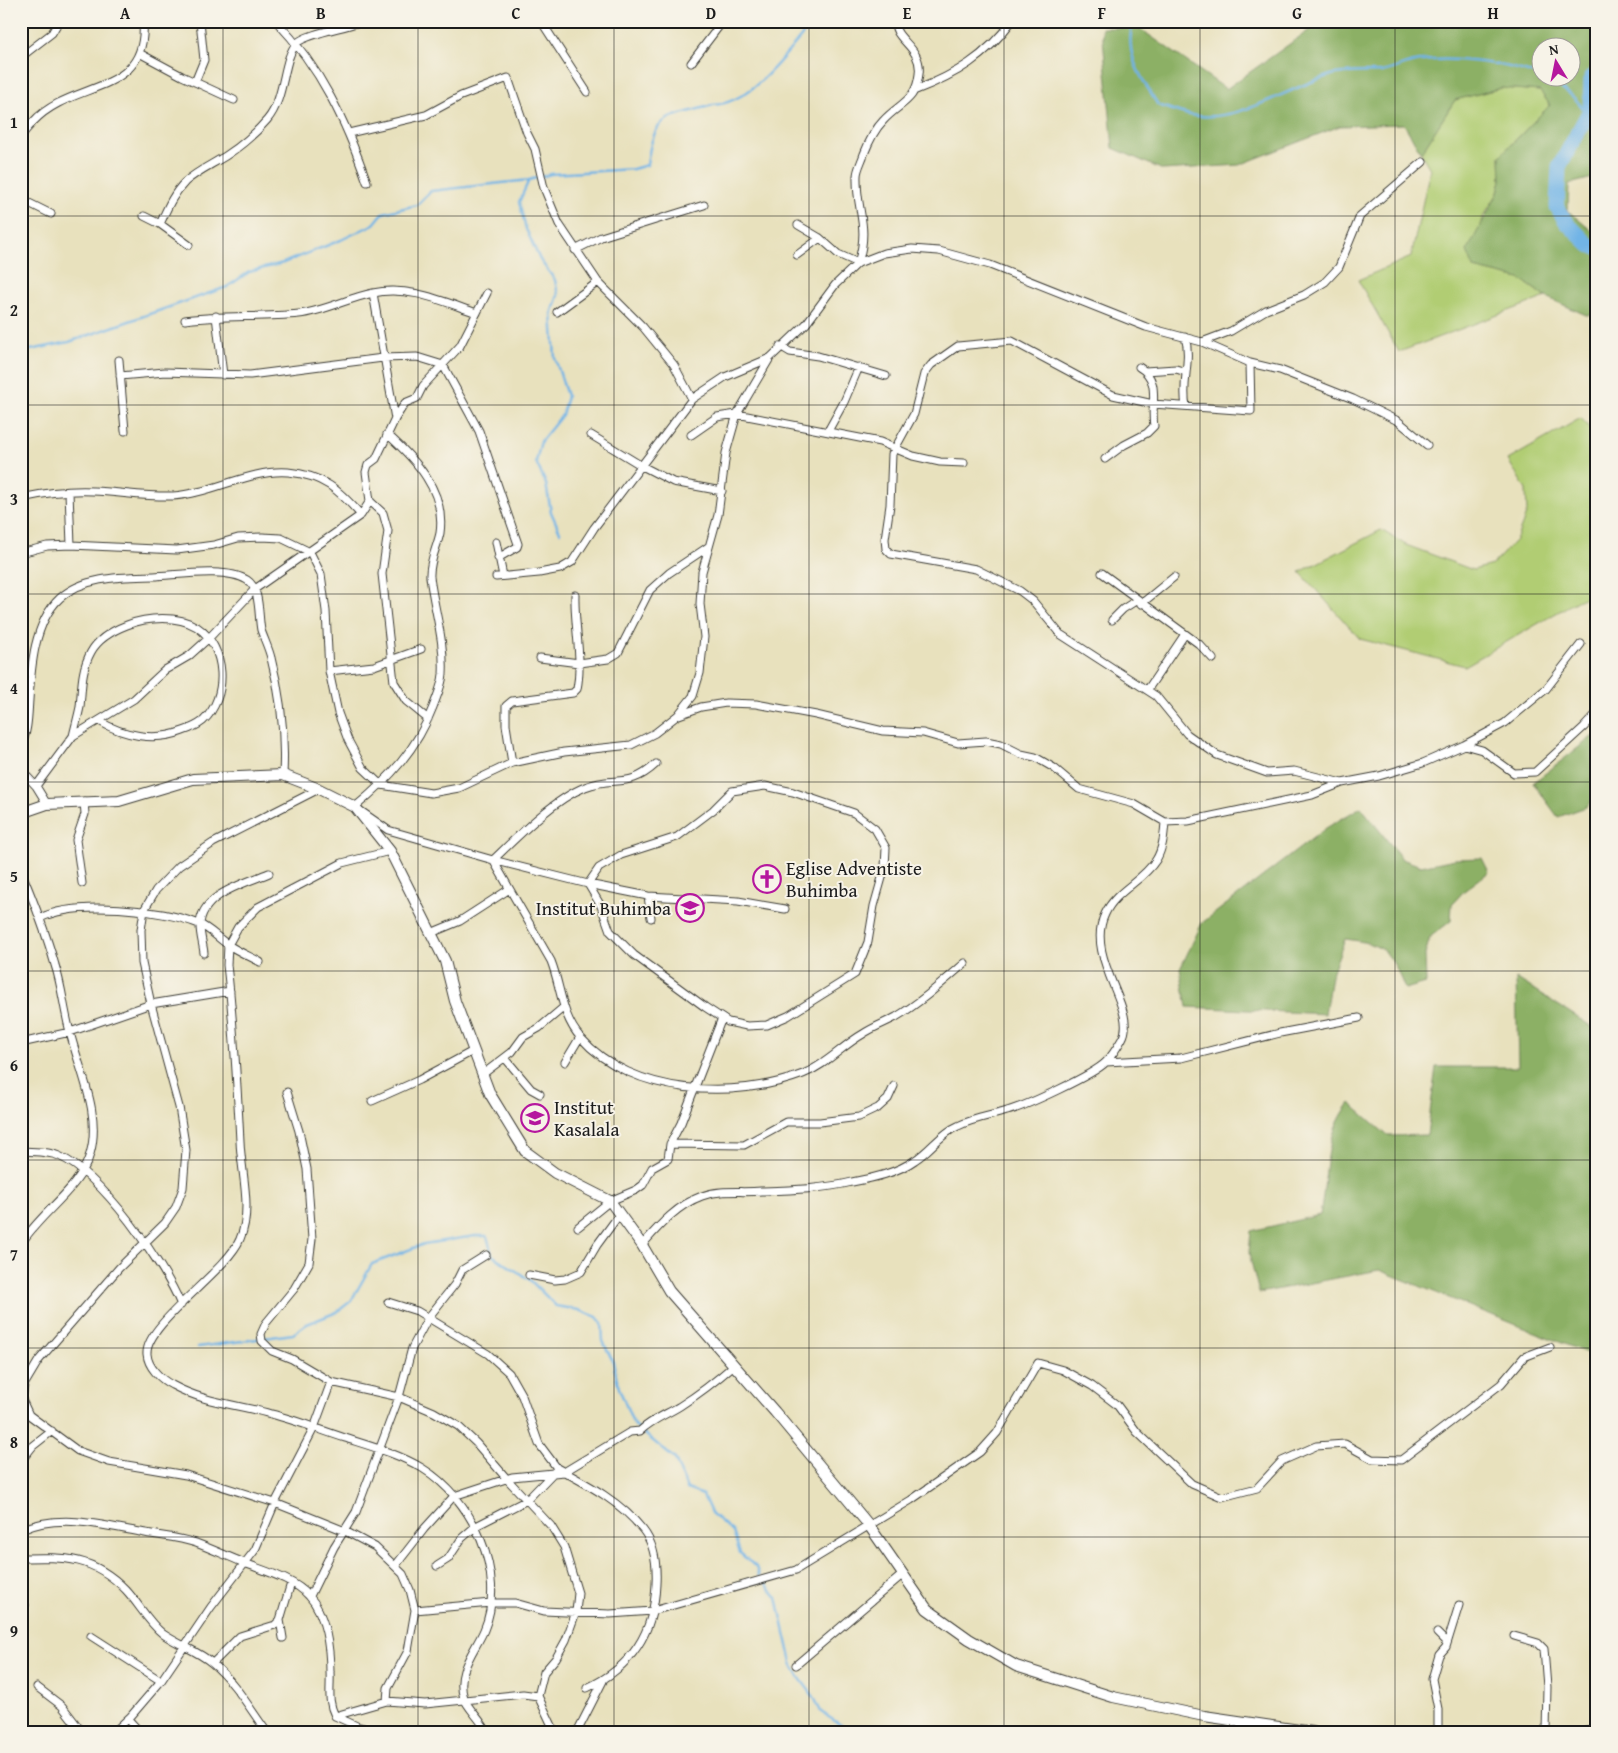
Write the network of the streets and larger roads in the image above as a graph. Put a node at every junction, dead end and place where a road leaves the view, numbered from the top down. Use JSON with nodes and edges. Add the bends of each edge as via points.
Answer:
{"nodes":[{"id":1,"x":59,"y":21,"type":"edge"},
{"id":2,"x":143,"y":21,"type":"edge"},
{"id":3,"x":200,"y":21,"type":"edge"},
{"id":4,"x":276,"y":21,"type":"edge"},
{"id":5,"x":362,"y":21,"type":"edge"},
{"id":6,"x":541,"y":21,"type":"edge"},
{"id":7,"x":723,"y":21,"type":"edge"},
{"id":8,"x":896,"y":21,"type":"edge"},
{"id":9,"x":1012,"y":21,"type":"edge"},
{"id":10,"x":297,"y":43,"type":"junction"},
{"id":11,"x":141,"y":54,"type":"junction"},
{"id":12,"x":21,"y":57,"type":"edge"},
{"id":13,"x":691,"y":63,"type":"dead end"},
{"id":14,"x":195,"y":82,"type":"junction"},
{"id":15,"x":916,"y":90,"type":"junction"},
{"id":16,"x":587,"y":92,"type":"dead end"},
{"id":17,"x":234,"y":100,"type":"dead end"},
{"id":18,"x":349,"y":133,"type":"junction"},
{"id":19,"x":22,"y":134,"type":"edge"},
{"id":20,"x":1423,"y":162,"type":"dead end"},
{"id":21,"x":367,"y":182,"type":"dead end"},
{"id":22,"x":21,"y":199,"type":"edge"},
{"id":23,"x":704,"y":205,"type":"dead end"},
{"id":24,"x":51,"y":214,"type":"dead end"},
{"id":25,"x":144,"y":216,"type":"dead end"},
{"id":26,"x":160,"y":224,"type":"junction"},
{"id":27,"x":798,"y":225,"type":"dead end"},
{"id":28,"x":820,"y":238,"type":"junction"},
{"id":29,"x":189,"y":245,"type":"dead end"},
{"id":30,"x":575,"y":250,"type":"junction"},
{"id":31,"x":797,"y":255,"type":"dead end"},
{"id":32,"x":858,"y":263,"type":"junction"},
{"id":33,"x":598,"y":282,"type":"junction"},
{"id":34,"x":373,"y":293,"type":"junction"},
{"id":35,"x":487,"y":293,"type":"dead end"},
{"id":36,"x":557,"y":312,"type":"dead end"},
{"id":37,"x":477,"y":313,"type":"junction"},
{"id":38,"x":216,"y":316,"type":"junction"},
{"id":39,"x":185,"y":320,"type":"dead end"},
{"id":40,"x":1185,"y":337,"type":"junction"},
{"id":41,"x":1202,"y":342,"type":"junction"},
{"id":42,"x":780,"y":346,"type":"junction"},
{"id":43,"x":383,"y":358,"type":"junction"},
{"id":44,"x":770,"y":358,"type":"junction"},
{"id":45,"x":119,"y":360,"type":"dead end"},
{"id":46,"x":1250,"y":363,"type":"junction"},
{"id":47,"x":443,"y":365,"type":"junction"},
{"id":48,"x":859,"y":367,"type":"junction"},
{"id":49,"x":1186,"y":372,"type":"junction"},
{"id":50,"x":223,"y":375,"type":"junction"},
{"id":51,"x":120,"y":376,"type":"junction"},
{"id":52,"x":886,"y":376,"type":"dead end"},
{"id":53,"x":692,"y":399,"type":"junction"},
{"id":54,"x":1153,"y":404,"type":"junction"},
{"id":55,"x":1186,"y":406,"type":"junction"},
{"id":56,"x":737,"y":414,"type":"junction"},
{"id":57,"x":395,"y":419,"type":"junction"},
{"id":58,"x":828,"y":431,"type":"junction"},
{"id":59,"x":125,"y":432,"type":"dead end"},
{"id":60,"x":387,"y":434,"type":"junction"},
{"id":61,"x":591,"y":435,"type":"dead end"},
{"id":62,"x":691,"y":435,"type":"dead end"},
{"id":63,"x":1427,"y":446,"type":"dead end"},
{"id":64,"x":894,"y":448,"type":"junction"},
{"id":65,"x":1105,"y":459,"type":"dead end"},
{"id":66,"x":964,"y":463,"type":"dead end"},
{"id":67,"x":642,"y":466,"type":"junction"},
{"id":68,"x":722,"y":491,"type":"junction"},
{"id":69,"x":69,"y":492,"type":"junction"},
{"id":70,"x":21,"y":498,"type":"edge"},
{"id":71,"x":370,"y":502,"type":"junction"},
{"id":72,"x":361,"y":515,"type":"junction"},
{"id":73,"x":496,"y":542,"type":"dead end"},
{"id":74,"x":71,"y":545,"type":"junction"},
{"id":75,"x":709,"y":547,"type":"junction"},
{"id":76,"x":310,"y":552,"type":"junction"},
{"id":77,"x":21,"y":553,"type":"edge"},
{"id":78,"x":498,"y":558,"type":"junction"},
{"id":79,"x":1102,"y":573,"type":"dead end"},
{"id":80,"x":1174,"y":577,"type":"dead end"},
{"id":81,"x":255,"y":589,"type":"junction"},
{"id":82,"x":575,"y":595,"type":"dead end"},
{"id":83,"x":1139,"y":602,"type":"junction"},
{"id":84,"x":1112,"y":620,"type":"dead end"},
{"id":85,"x":1185,"y":634,"type":"junction"},
{"id":86,"x":209,"y":638,"type":"junction"},
{"id":87,"x":1581,"y":644,"type":"dead end"},
{"id":88,"x":421,"y":649,"type":"dead end"},
{"id":89,"x":540,"y":658,"type":"dead end"},
{"id":90,"x":1213,"y":659,"type":"dead end"},
{"id":91,"x":390,"y":660,"type":"junction"},
{"id":92,"x":579,"y":663,"type":"junction"},
{"id":93,"x":329,"y":671,"type":"junction"},
{"id":94,"x":1148,"y":689,"type":"junction"},
{"id":95,"x":1597,"y":713,"type":"edge"},
{"id":96,"x":678,"y":716,"type":"junction"},
{"id":97,"x":428,"y":719,"type":"junction"},
{"id":98,"x":99,"y":721,"type":"junction"},
{"id":99,"x":73,"y":736,"type":"junction"},
{"id":100,"x":21,"y":745,"type":"edge"},
{"id":101,"x":1464,"y":746,"type":"junction"},
{"id":102,"x":512,"y":763,"type":"junction"},
{"id":103,"x":656,"y":764,"type":"dead end"},
{"id":104,"x":21,"y":770,"type":"edge"},
{"id":105,"x":283,"y":775,"type":"junction"},
{"id":106,"x":1342,"y":783,"type":"junction"},
{"id":107,"x":381,"y":785,"type":"junction"},
{"id":108,"x":36,"y":786,"type":"junction"},
{"id":109,"x":319,"y":788,"type":"junction"},
{"id":110,"x":84,"y":801,"type":"junction"},
{"id":111,"x":47,"y":804,"type":"junction"},
{"id":112,"x":355,"y":807,"type":"junction"},
{"id":113,"x":21,"y":813,"type":"edge"},
{"id":114,"x":1165,"y":822,"type":"junction"},
{"id":115,"x":390,"y":851,"type":"junction"},
{"id":116,"x":492,"y":860,"type":"junction"},
{"id":117,"x":21,"y":871,"type":"edge"},
{"id":118,"x":269,"y":873,"type":"dead end"},
{"id":119,"x":82,"y":883,"type":"dead end"},
{"id":120,"x":588,"y":884,"type":"junction"},
{"id":121,"x":508,"y":890,"type":"junction"},
{"id":122,"x":648,"y":896,"type":"junction"},
{"id":123,"x":785,"y":909,"type":"dead end"},
{"id":124,"x":144,"y":910,"type":"junction"},
{"id":125,"x":40,"y":918,"type":"junction"},
{"id":126,"x":651,"y":918,"type":"dead end"},
{"id":127,"x":200,"y":924,"type":"junction"},
{"id":128,"x":431,"y":933,"type":"junction"},
{"id":129,"x":228,"y":944,"type":"junction"},
{"id":130,"x":204,"y":953,"type":"dead end"},
{"id":131,"x":260,"y":962,"type":"dead end"},
{"id":132,"x":965,"y":963,"type":"dead end"},
{"id":133,"x":230,"y":991,"type":"junction"},
{"id":134,"x":151,"y":1004,"type":"junction"},
{"id":135,"x":564,"y":1007,"type":"junction"},
{"id":136,"x":722,"y":1018,"type":"junction"},
{"id":137,"x":1359,"y":1018,"type":"dead end"},
{"id":138,"x":70,"y":1032,"type":"junction"},
{"id":139,"x":580,"y":1037,"type":"junction"},
{"id":140,"x":21,"y":1044,"type":"edge"},
{"id":141,"x":473,"y":1051,"type":"junction"},
{"id":142,"x":505,"y":1058,"type":"junction"},
{"id":143,"x":565,"y":1062,"type":"dead end"},
{"id":144,"x":1106,"y":1062,"type":"junction"},
{"id":145,"x":482,"y":1074,"type":"junction"},
{"id":146,"x":894,"y":1086,"type":"dead end"},
{"id":147,"x":695,"y":1088,"type":"junction"},
{"id":148,"x":287,"y":1092,"type":"dead end"},
{"id":149,"x":540,"y":1094,"type":"dead end"},
{"id":150,"x":372,"y":1101,"type":"dead end"},
{"id":151,"x":670,"y":1144,"type":"junction"},
{"id":152,"x":21,"y":1151,"type":"edge"},
{"id":153,"x":82,"y":1173,"type":"junction"},
{"id":154,"x":610,"y":1201,"type":"junction"},
{"id":155,"x":619,"y":1215,"type":"junction"},
{"id":156,"x":578,"y":1227,"type":"dead end"},
{"id":157,"x":145,"y":1242,"type":"junction"},
{"id":158,"x":21,"y":1244,"type":"edge"},
{"id":159,"x":642,"y":1245,"type":"junction"},
{"id":160,"x":486,"y":1255,"type":"dead end"},
{"id":161,"x":529,"y":1275,"type":"dead end"},
{"id":162,"x":388,"y":1302,"type":"dead end"},
{"id":163,"x":181,"y":1305,"type":"junction"},
{"id":164,"x":428,"y":1318,"type":"junction"},
{"id":165,"x":1550,"y":1347,"type":"dead end"},
{"id":166,"x":734,"y":1365,"type":"junction"},
{"id":167,"x":331,"y":1382,"type":"junction"},
{"id":168,"x":399,"y":1397,"type":"junction"},
{"id":169,"x":314,"y":1428,"type":"junction"},
{"id":170,"x":52,"y":1431,"type":"junction"},
{"id":171,"x":381,"y":1450,"type":"junction"},
{"id":172,"x":21,"y":1461,"type":"edge"},
{"id":173,"x":554,"y":1472,"type":"junction"},
{"id":174,"x":564,"y":1472,"type":"junction"},
{"id":175,"x":507,"y":1479,"type":"junction"},
{"id":176,"x":454,"y":1496,"type":"junction"},
{"id":177,"x":527,"y":1500,"type":"junction"},
{"id":178,"x":276,"y":1504,"type":"junction"},
{"id":179,"x":868,"y":1524,"type":"junction"},
{"id":180,"x":476,"y":1526,"type":"junction"},
{"id":181,"x":21,"y":1530,"type":"edge"},
{"id":182,"x":346,"y":1531,"type":"junction"},
{"id":183,"x":21,"y":1558,"type":"edge"},
{"id":184,"x":244,"y":1563,"type":"junction"},
{"id":185,"x":396,"y":1565,"type":"junction"},
{"id":186,"x":437,"y":1566,"type":"dead end"},
{"id":187,"x":902,"y":1576,"type":"junction"},
{"id":188,"x":291,"y":1584,"type":"junction"},
{"id":189,"x":310,"y":1596,"type":"junction"},
{"id":190,"x":491,"y":1603,"type":"junction"},
{"id":191,"x":1459,"y":1605,"type":"dead end"},
{"id":192,"x":415,"y":1610,"type":"junction"},
{"id":193,"x":653,"y":1611,"type":"junction"},
{"id":194,"x":576,"y":1612,"type":"junction"},
{"id":195,"x":280,"y":1620,"type":"junction"},
{"id":196,"x":1437,"y":1633,"type":"dead end"},
{"id":197,"x":91,"y":1636,"type":"dead end"},
{"id":198,"x":1514,"y":1636,"type":"dead end"},
{"id":199,"x":282,"y":1638,"type":"dead end"},
{"id":200,"x":1446,"y":1642,"type":"junction"},
{"id":201,"x":186,"y":1646,"type":"junction"},
{"id":202,"x":213,"y":1663,"type":"junction"},
{"id":203,"x":796,"y":1665,"type":"dead end"},
{"id":204,"x":162,"y":1681,"type":"junction"},
{"id":205,"x":603,"y":1681,"type":"junction"},
{"id":206,"x":37,"y":1687,"type":"dead end"},
{"id":207,"x":587,"y":1688,"type":"dead end"},
{"id":208,"x":538,"y":1696,"type":"junction"},
{"id":209,"x":464,"y":1699,"type":"junction"},
{"id":210,"x":387,"y":1701,"type":"junction"},
{"id":211,"x":335,"y":1716,"type":"junction"},
{"id":212,"x":128,"y":1719,"type":"junction"},
{"id":213,"x":1597,"y":1730,"type":"edge"},
{"id":214,"x":82,"y":1732,"type":"edge"},
{"id":215,"x":114,"y":1732,"type":"edge"},
{"id":216,"x":140,"y":1732,"type":"edge"},
{"id":217,"x":267,"y":1732,"type":"edge"},
{"id":218,"x":381,"y":1732,"type":"edge"},
{"id":219,"x":487,"y":1732,"type":"edge"},
{"id":220,"x":555,"y":1732,"type":"edge"},
{"id":221,"x":578,"y":1732,"type":"edge"},
{"id":222,"x":1313,"y":1732,"type":"edge"},
{"id":223,"x":1438,"y":1732,"type":"edge"},
{"id":224,"x":1546,"y":1732,"type":"edge"},
{"id":225,"x":1584,"y":1732,"type":"edge"}],
"edges":[{"from":1,"to":12,"type":"street","via":[[52,33]]},
{"from":2,"to":11,"type":"street"},
{"from":3,"to":14,"type":"street","via":[[204,60]]},
{"from":4,"to":10,"type":"street"},
{"from":5,"to":10,"type":"street","via":[[312,35]]},
{"from":6,"to":16,"type":"street"},
{"from":7,"to":13,"type":"street"},
{"from":8,"to":15,"type":"street","via":[[898,35],[918,57],[920,73]]},
{"from":9,"to":15,"type":"street","via":[[969,66]]},
{"from":10,"to":18,"type":"street","via":[[335,102]]},
{"from":10,"to":26,"type":"street","via":[[288,59],[280,98],[268,118],[250,138],[186,182],[171,200]]},
{"from":11,"to":14,"type":"street"},
{"from":11,"to":19,"type":"street","via":[[127,73],[62,100],[40,115]]},
{"from":14,"to":17,"type":"street"},
{"from":15,"to":32,"type":"street","via":[[883,121],[865,151],[857,175],[865,232]]},
{"from":18,"to":21,"type":"street"},
{"from":18,"to":30,"type":"street","via":[[426,115],[461,96],[508,78],[526,133],[535,149],[542,182]]},
{"from":20,"to":41,"type":"street","via":[[1360,216],[1339,268],[1325,282],[1231,331]]},
{"from":22,"to":24,"type":"street"},
{"from":23,"to":30,"type":"street","via":[[601,237]]},
{"from":25,"to":26,"type":"street"},
{"from":26,"to":29,"type":"street"},
{"from":27,"to":28,"type":"street"},
{"from":28,"to":31,"type":"street"},
{"from":28,"to":32,"type":"street","via":[[838,254]]},
{"from":30,"to":33,"type":"street"},
{"from":32,"to":40,"type":"street","via":[[912,249],[939,252],[990,265],[1137,324]]},
{"from":32,"to":42,"type":"street","via":[[835,285],[806,324]]},
{"from":33,"to":36,"type":"street"},
{"from":33,"to":53,"type":"street","via":[[643,327],[668,358]]},
{"from":34,"to":37,"type":"street","via":[[413,293]]},
{"from":34,"to":38,"type":"street","via":[[310,313]]},
{"from":34,"to":43,"type":"street"},
{"from":35,"to":37,"type":"street"},
{"from":37,"to":47,"type":"street","via":[[460,346]]},
{"from":38,"to":39,"type":"street"},
{"from":38,"to":50,"type":"street"},
{"from":40,"to":41,"type":"street"},
{"from":40,"to":49,"type":"street","via":[[1188,347]]},
{"from":41,"to":46,"type":"street"},
{"from":42,"to":44,"type":"street"},
{"from":42,"to":48,"type":"street","via":[[790,352]]},
{"from":43,"to":47,"type":"street","via":[[417,357]]},
{"from":43,"to":50,"type":"street","via":[[250,375]]},
{"from":43,"to":57,"type":"street"},
{"from":44,"to":53,"type":"street","via":[[725,378]]},
{"from":44,"to":56,"type":"street"},
{"from":45,"to":51,"type":"street"},
{"from":46,"to":55,"type":"street","via":[[1251,411]]},
{"from":46,"to":63,"type":"street","via":[[1280,370],[1353,399],[1398,421]]},
{"from":47,"to":57,"type":"street","via":[[423,386],[417,398],[405,402]]},
{"from":47,"to":78,"type":"street","via":[[479,432],[518,544]]},
{"from":48,"to":52,"type":"street"},
{"from":48,"to":58,"type":"street"},
{"from":49,"to":54,"type":"street","via":[[1142,369],[1153,383]]},
{"from":49,"to":55,"type":"street"},
{"from":50,"to":51,"type":"street","via":[[165,372]]},
{"from":51,"to":59,"type":"street"},
{"from":53,"to":67,"type":"street"},
{"from":54,"to":55,"type":"street"},
{"from":54,"to":64,"type":"street","via":[[1113,395],[1012,341],[958,346],[924,374],[914,414]]},
{"from":54,"to":65,"type":"street","via":[[1152,429]]},
{"from":56,"to":58,"type":"street"},
{"from":56,"to":62,"type":"street","via":[[717,417]]},
{"from":56,"to":68,"type":"street","via":[[726,453]]},
{"from":57,"to":60,"type":"street"},
{"from":58,"to":64,"type":"street"},
{"from":60,"to":71,"type":"street","via":[[376,460],[368,465],[366,472]]},
{"from":60,"to":97,"type":"street","via":[[422,469],[440,514],[430,576],[438,612],[443,675]]},
{"from":61,"to":67,"type":"street"},
{"from":64,"to":66,"type":"street","via":[[931,460]]},
{"from":64,"to":94,"type":"street","via":[[885,539],[886,549],[891,554],[964,566],[991,575],[1033,601],[1060,634]]},
{"from":67,"to":68,"type":"street","via":[[673,482]]},
{"from":67,"to":78,"type":"street","via":[[572,562],[560,569],[500,576]]},
{"from":68,"to":75,"type":"street"},
{"from":69,"to":70,"type":"street"},
{"from":69,"to":72,"type":"street","via":[[174,496],[209,490],[239,479],[287,472],[318,478],[338,490]]},
{"from":69,"to":74,"type":"street"},
{"from":71,"to":72,"type":"street"},
{"from":71,"to":91,"type":"street","via":[[383,513],[388,531],[382,574]]},
{"from":72,"to":76,"type":"street"},
{"from":73,"to":78,"type":"street"},
{"from":74,"to":76,"type":"street","via":[[178,550],[238,538],[262,537],[281,538]]},
{"from":74,"to":77,"type":"street","via":[[47,546]]},
{"from":75,"to":92,"type":"street","via":[[650,590],[618,653],[608,659]]},
{"from":75,"to":96,"type":"street","via":[[702,572],[700,604],[704,637],[700,673],[692,696]]},
{"from":76,"to":81,"type":"street"},
{"from":76,"to":93,"type":"street","via":[[321,574]]},
{"from":79,"to":83,"type":"street"},
{"from":80,"to":83,"type":"street","via":[[1156,594]]},
{"from":81,"to":86,"type":"street"},
{"from":81,"to":100,"type":"street","via":[[238,575],[217,573],[136,576],[75,587],[60,598],[44,618],[30,680],[28,717]]},
{"from":81,"to":105,"type":"street","via":[[280,706]]},
{"from":82,"to":92,"type":"street"},
{"from":83,"to":84,"type":"street","via":[[1123,609]]},
{"from":83,"to":85,"type":"street"},
{"from":85,"to":90,"type":"street"},
{"from":85,"to":94,"type":"street"},
{"from":86,"to":98,"type":"street","via":[[189,656],[165,670],[134,700]]},
{"from":86,"to":98,"type":"street","via":[[219,659],[222,682],[215,705],[202,722],[182,732],[157,736],[128,734]]},
{"from":86,"to":99,"type":"street","via":[[196,627],[176,620],[154,618],[113,630],[92,650],[81,676],[80,708]]},
{"from":87,"to":101,"type":"street","via":[[1546,689],[1505,722]]},
{"from":88,"to":91,"type":"street"},
{"from":89,"to":92,"type":"street"},
{"from":91,"to":93,"type":"street","via":[[374,666]]},
{"from":91,"to":97,"type":"street","via":[[399,693]]},
{"from":92,"to":102,"type":"street","via":[[577,689],[573,693],[522,698],[506,706]]},
{"from":93,"to":107,"type":"street","via":[[348,740],[363,768]]},
{"from":94,"to":106,"type":"street","via":[[1187,734],[1217,755],[1267,773],[1294,772]]},
{"from":95,"to":101,"type":"street","via":[[1534,772],[1514,773],[1482,750]]},
{"from":96,"to":102,"type":"street","via":[[655,733],[630,745],[564,752]]},
{"from":96,"to":114,"type":"street","via":[[701,707],[726,703],[756,704],[882,731],[923,733],[958,742],[1001,744],[1048,764],[1079,789],[1134,804]]},
{"from":97,"to":107,"type":"street","via":[[403,761]]},
{"from":98,"to":99,"type":"street"},
{"from":99,"to":108,"type":"street"},
{"from":101,"to":106,"type":"street","via":[[1423,763]]},
{"from":102,"to":107,"type":"street","via":[[459,788],[431,792]]},
{"from":103,"to":116,"type":"street","via":[[643,776],[628,781],[585,787],[533,822]]},
{"from":104,"to":108,"type":"street"},
{"from":105,"to":109,"type":"street"},
{"from":105,"to":110,"type":"street","via":[[193,779],[118,801]]},
{"from":106,"to":114,"type":"street","via":[[1312,795],[1220,816]]},
{"from":107,"to":112,"type":"street"},
{"from":108,"to":111,"type":"street"},
{"from":109,"to":112,"type":"street"},
{"from":109,"to":124,"type":"street","via":[[213,843],[179,866],[156,890]]},
{"from":110,"to":111,"type":"street"},
{"from":110,"to":119,"type":"street","via":[[85,814],[76,840]]},
{"from":111,"to":113,"type":"street"},
{"from":112,"to":115,"type":"street"},
{"from":112,"to":116,"type":"street","via":[[388,830]]},
{"from":114,"to":144,"type":"street","via":[[1163,844],[1156,860],[1141,877],[1118,894],[1104,914],[1099,936],[1103,958],[1126,1022],[1123,1037]]},
{"from":115,"to":128,"type":"street"},
{"from":115,"to":129,"type":"street","via":[[342,863],[258,907],[238,927]]},
{"from":116,"to":120,"type":"street"},
{"from":116,"to":121,"type":"street"},
{"from":117,"to":125,"type":"street"},
{"from":118,"to":127,"type":"street","via":[[220,894],[205,910]]},
{"from":120,"to":122,"type":"street"},
{"from":120,"to":136,"type":"street","via":[[610,931],[634,955]]},
{"from":120,"to":136,"type":"street","via":[[598,868],[621,855],[677,837],[732,791],[765,786],[793,792],[854,813],[875,829],[886,848],[885,867],[868,942],[855,974],[788,1016],[767,1025],[747,1026]]},
{"from":121,"to":128,"type":"street","via":[[460,920]]},
{"from":121,"to":135,"type":"street","via":[[536,931],[551,961]]},
{"from":122,"to":123,"type":"street","via":[[738,901]]},
{"from":122,"to":126,"type":"street"},
{"from":124,"to":125,"type":"street","via":[[63,910]]},
{"from":124,"to":127,"type":"street"},
{"from":124,"to":134,"type":"street","via":[[142,962]]},
{"from":125,"to":138,"type":"street","via":[[56,966]]},
{"from":127,"to":129,"type":"street"},
{"from":127,"to":130,"type":"street"},
{"from":128,"to":141,"type":"street","via":[[445,961]]},
{"from":129,"to":131,"type":"street"},
{"from":129,"to":133,"type":"street"},
{"from":132,"to":147,"type":"street","via":[[897,1016],[862,1034],[832,1058],[805,1073],[778,1082],[738,1088]]},
{"from":133,"to":134,"type":"street"},
{"from":133,"to":163,"type":"street","via":[[246,1221],[240,1241]]},
{"from":134,"to":138,"type":"street"},
{"from":134,"to":157,"type":"street","via":[[179,1107],[186,1150],[183,1188],[176,1207],[166,1223]]},
{"from":135,"to":139,"type":"street"},
{"from":135,"to":142,"type":"street","via":[[523,1037]]},
{"from":136,"to":147,"type":"street"},
{"from":137,"to":144,"type":"street","via":[[1280,1033],[1181,1058]]},
{"from":138,"to":140,"type":"street"},
{"from":138,"to":153,"type":"street","via":[[88,1092],[93,1131],[91,1154]]},
{"from":139,"to":143,"type":"street"},
{"from":139,"to":147,"type":"street","via":[[605,1059],[640,1077],[668,1086]]},
{"from":141,"to":145,"type":"street"},
{"from":141,"to":150,"type":"street"},
{"from":142,"to":145,"type":"street"},
{"from":142,"to":149,"type":"street","via":[[531,1089]]},
{"from":144,"to":159,"type":"street","via":[[1076,1080],[1009,1111],[956,1126],[915,1160],[888,1173],[849,1183],[704,1196],[683,1206]]},
{"from":145,"to":154,"type":"street","via":[[490,1094],[525,1151],[555,1173]]},
{"from":146,"to":151,"type":"street","via":[[878,1108],[859,1117],[786,1122],[744,1145]]},
{"from":147,"to":151,"type":"street"},
{"from":148,"to":167,"type":"street","via":[[307,1169],[312,1239],[309,1263],[294,1289],[266,1323],[261,1337],[272,1352],[292,1359]]},
{"from":151,"to":154,"type":"street","via":[[668,1159],[652,1168],[643,1185]]},
{"from":152,"to":153,"type":"street","via":[[57,1155]]},
{"from":153,"to":157,"type":"street","via":[[109,1198]]},
{"from":153,"to":158,"type":"street"},
{"from":154,"to":155,"type":"street"},
{"from":154,"to":156,"type":"street"},
{"from":155,"to":159,"type":"street"},
{"from":155,"to":161,"type":"street","via":[[581,1272],[555,1280]]},
{"from":157,"to":163,"type":"street"},
{"from":157,"to":170,"type":"street","via":[[118,1268],[39,1360],[24,1385],[22,1400],[29,1415]]},
{"from":159,"to":166,"type":"street","via":[[669,1291]]},
{"from":160,"to":164,"type":"street","via":[[462,1270]]},
{"from":162,"to":164,"type":"street"},
{"from":163,"to":169,"type":"street","via":[[152,1335],[147,1352],[152,1368],[169,1384],[205,1400],[270,1413]]},
{"from":164,"to":168,"type":"street","via":[[412,1348]]},
{"from":164,"to":174,"type":"street","via":[[488,1354],[509,1373],[522,1396],[540,1444]]},
{"from":165,"to":179,"type":"street","via":[[1524,1357],[1502,1384],[1401,1460],[1372,1459],[1345,1444],[1316,1446],[1282,1461],[1257,1488],[1222,1497],[1192,1484],[1137,1432],[1117,1405],[1092,1386],[1063,1370],[1038,1363],[997,1433],[980,1452],[911,1500]]},
{"from":166,"to":174,"type":"street","via":[[710,1386],[640,1431],[630,1432]]},
{"from":166,"to":179,"type":"street"},
{"from":167,"to":168,"type":"street"},
{"from":167,"to":169,"type":"street"},
{"from":168,"to":171,"type":"street"},
{"from":168,"to":175,"type":"street","via":[[458,1426]]},
{"from":169,"to":171,"type":"street"},
{"from":169,"to":178,"type":"street"},
{"from":170,"to":172,"type":"street"},
{"from":170,"to":178,"type":"street","via":[[78,1452],[109,1462],[186,1475]]},
{"from":171,"to":176,"type":"street","via":[[421,1467],[441,1481]]},
{"from":171,"to":182,"type":"street"},
{"from":173,"to":174,"type":"street"},
{"from":173,"to":175,"type":"street"},
{"from":173,"to":177,"type":"street"},
{"from":174,"to":193,"type":"street","via":[[618,1503],[644,1530],[657,1568]]},
{"from":175,"to":176,"type":"street"},
{"from":175,"to":177,"type":"street"},
{"from":176,"to":180,"type":"street"},
{"from":176,"to":185,"type":"street"},
{"from":177,"to":180,"type":"street"},
{"from":177,"to":194,"type":"street","via":[[552,1526],[564,1547],[578,1593]]},
{"from":178,"to":182,"type":"street"},
{"from":178,"to":184,"type":"street","via":[[255,1550]]},
{"from":179,"to":187,"type":"street"},
{"from":179,"to":193,"type":"street","via":[[821,1557],[796,1570]]},
{"from":180,"to":186,"type":"street","via":[[462,1538],[448,1559]]},
{"from":180,"to":190,"type":"street","via":[[487,1558]]},
{"from":181,"to":184,"type":"street","via":[[52,1521],[86,1521],[196,1543]]},
{"from":182,"to":185,"type":"street","via":[[375,1547]]},
{"from":182,"to":189,"type":"street","via":[[334,1547]]},
{"from":183,"to":201,"type":"street","via":[[81,1560],[100,1568],[126,1590],[163,1633]]},
{"from":184,"to":188,"type":"street"},
{"from":184,"to":201,"type":"street"},
{"from":185,"to":192,"type":"street","via":[[410,1590]]},
{"from":187,"to":203,"type":"street"},
{"from":187,"to":222,"type":"street","via":[[926,1609],[968,1639],[1016,1666],[1113,1697],[1204,1716]]},
{"from":188,"to":189,"type":"street"},
{"from":188,"to":195,"type":"street"},
{"from":189,"to":211,"type":"street","via":[[327,1639],[330,1705]]},
{"from":190,"to":192,"type":"street"},
{"from":190,"to":194,"type":"street","via":[[515,1603],[544,1611]]},
{"from":190,"to":209,"type":"street","via":[[484,1630],[464,1670]]},
{"from":191,"to":200,"type":"street"},
{"from":192,"to":210,"type":"street","via":[[408,1651],[388,1688]]},
{"from":193,"to":194,"type":"street"},
{"from":193,"to":205,"type":"street","via":[[650,1626],[639,1646]]},
{"from":194,"to":208,"type":"street","via":[[566,1640],[544,1672]]},
{"from":195,"to":199,"type":"street"},
{"from":195,"to":202,"type":"street","via":[[275,1625],[240,1636]]},
{"from":196,"to":200,"type":"street"},
{"from":197,"to":204,"type":"street"},
{"from":198,"to":224,"type":"street","via":[[1544,1649]]},
{"from":200,"to":223,"type":"street","via":[[1432,1679],[1438,1709]]},
{"from":201,"to":202,"type":"street"},
{"from":201,"to":204,"type":"street"},
{"from":202,"to":217,"type":"street"},
{"from":204,"to":212,"type":"street"},
{"from":205,"to":207,"type":"street"},
{"from":205,"to":221,"type":"street"},
{"from":206,"to":214,"type":"street","via":[[62,1706]]},
{"from":208,"to":209,"type":"street","via":[[523,1694]]},
{"from":208,"to":220,"type":"street"},
{"from":209,"to":210,"type":"street","via":[[425,1704]]},
{"from":209,"to":219,"type":"street","via":[[481,1719]]},
{"from":210,"to":211,"type":"street"},
{"from":211,"to":218,"type":"street","via":[[359,1727]]},
{"from":212,"to":215,"type":"street"},
{"from":212,"to":216,"type":"street"},
{"from":213,"to":225,"type":"street"}]}
